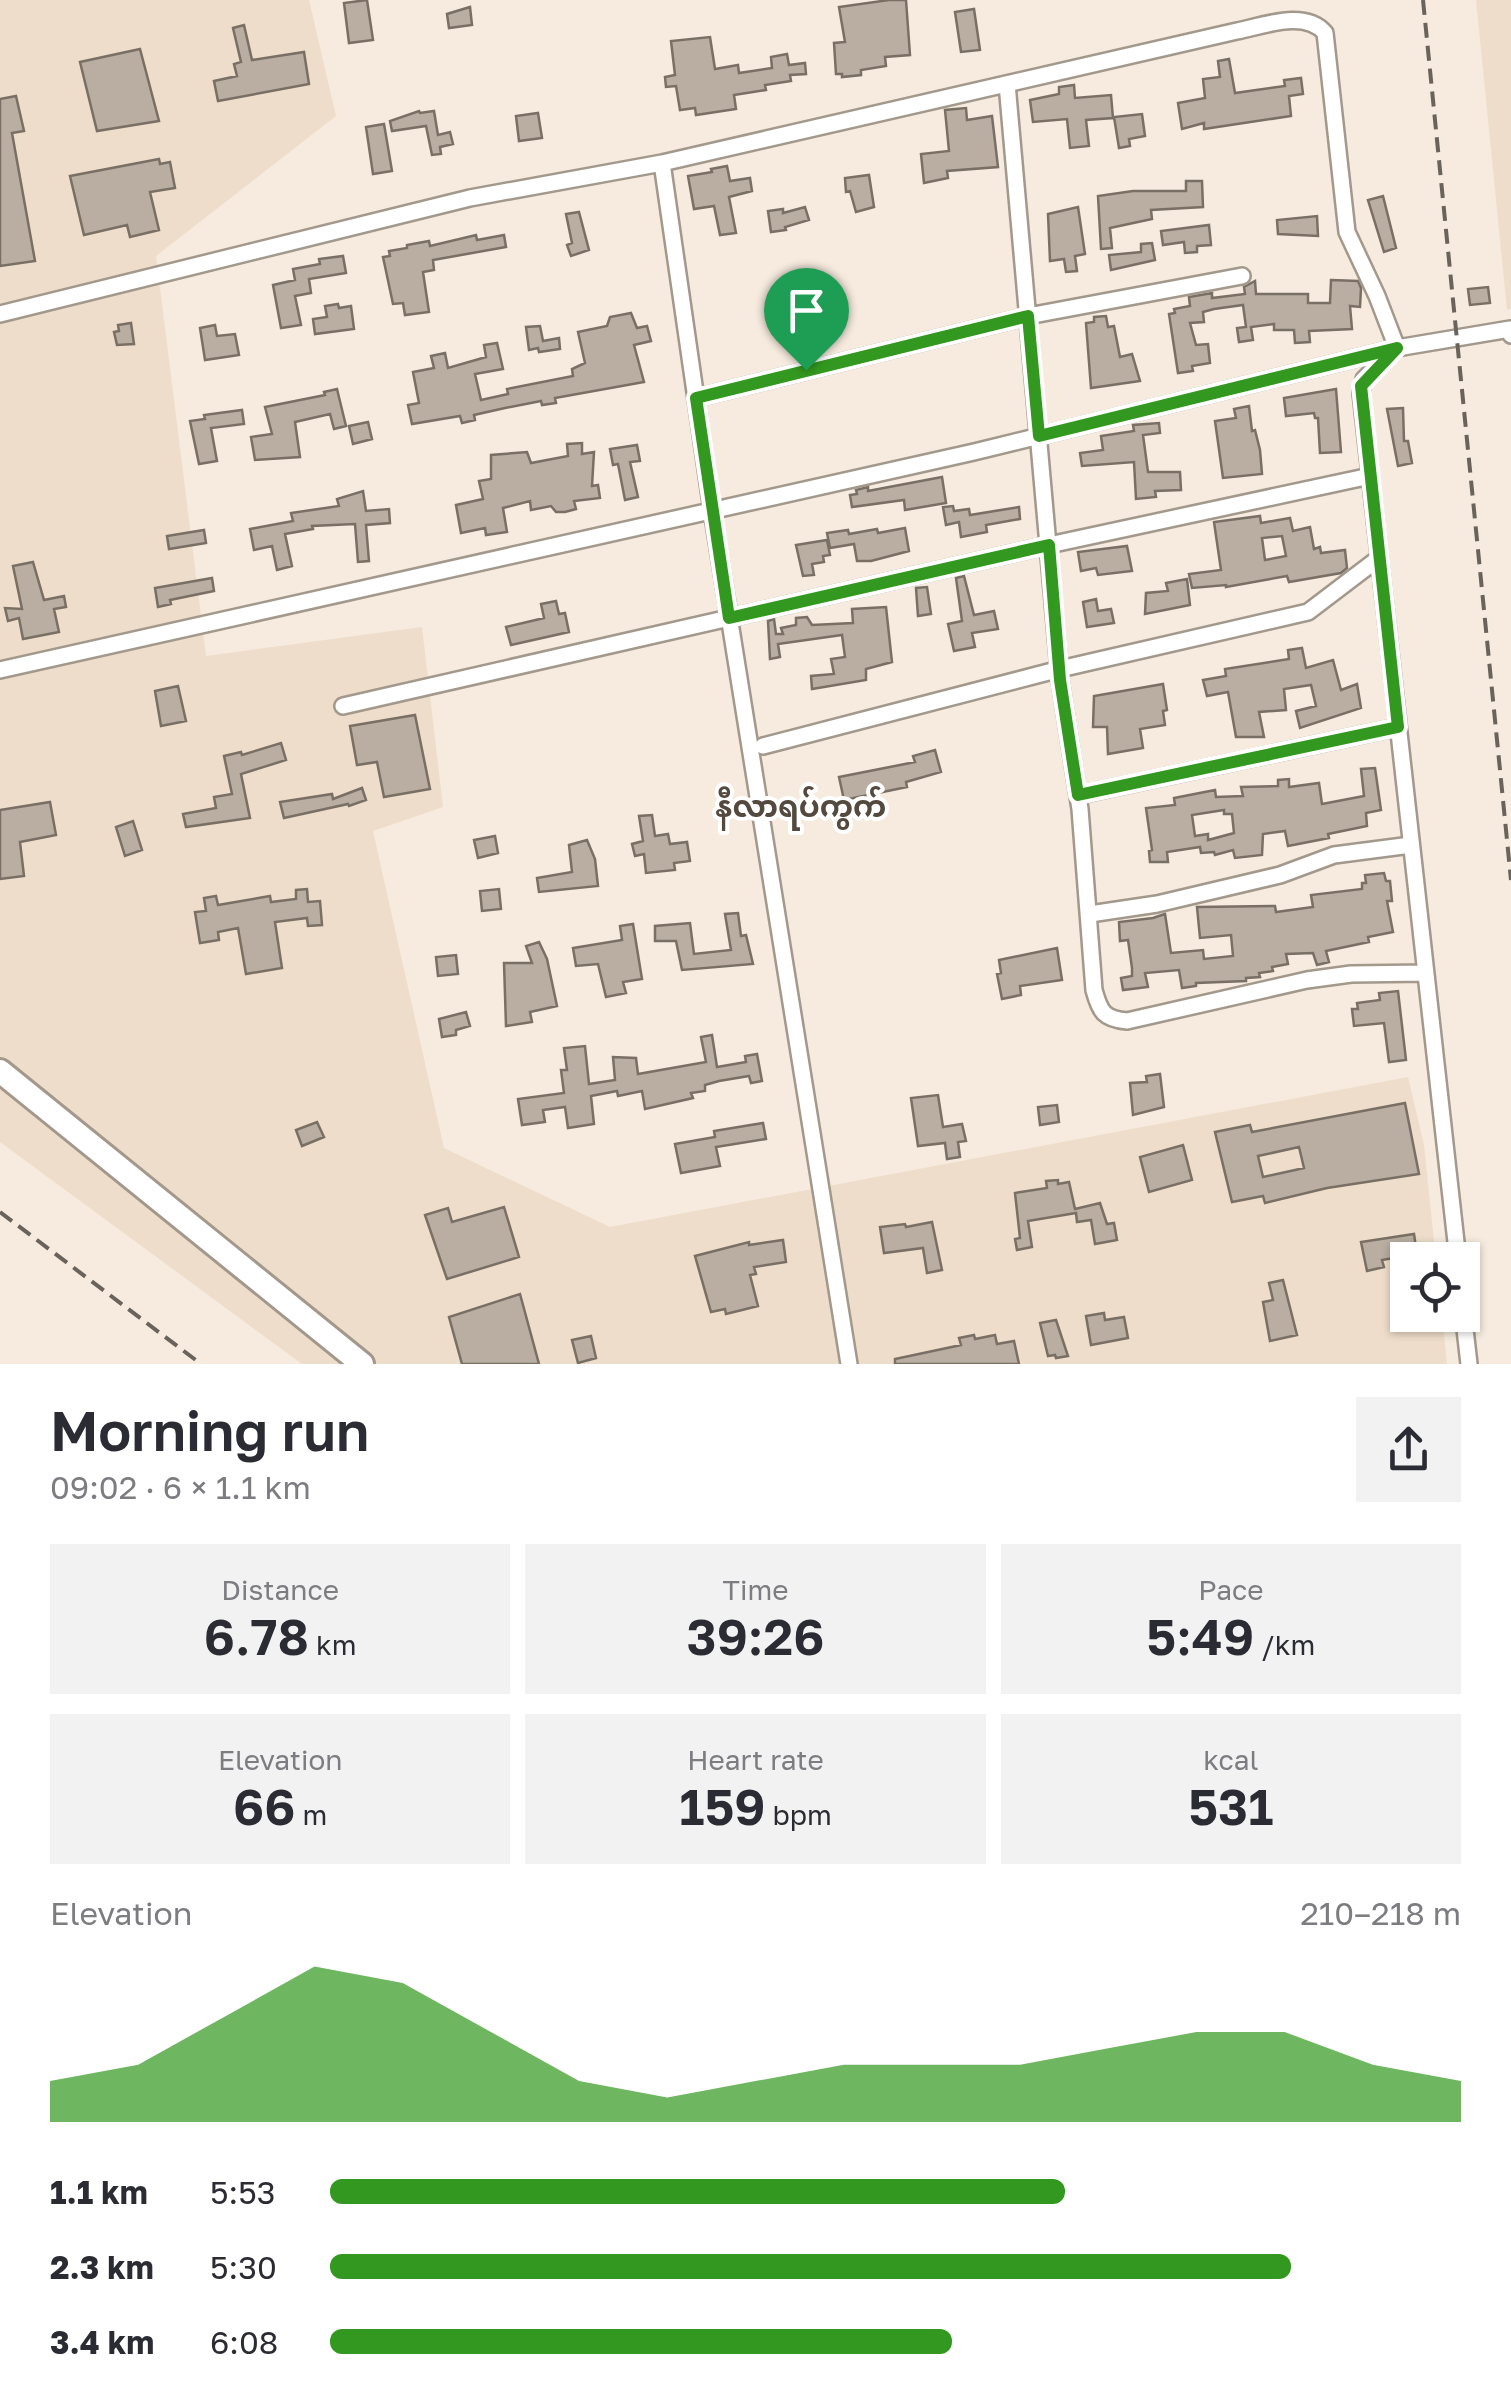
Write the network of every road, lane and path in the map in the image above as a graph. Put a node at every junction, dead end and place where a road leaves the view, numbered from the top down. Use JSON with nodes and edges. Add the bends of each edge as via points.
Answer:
{"nodes":[{"id":1,"x":1008,"y":84,"type":"junction"},
{"id":2,"x":662,"y":164,"type":"junction"},
{"id":3,"x":1242,"y":276,"type":"dead end"},
{"id":4,"x":0,"y":314,"type":"edge"},
{"id":5,"x":1028,"y":316,"type":"junction"},
{"id":6,"x":1511,"y":331,"type":"edge"},
{"id":7,"x":1397,"y":348,"type":"junction"},
{"id":8,"x":696,"y":398,"type":"junction"},
{"id":9,"x":1039,"y":436,"type":"junction"},
{"id":10,"x":1370,"y":476,"type":"junction"},
{"id":11,"x":712,"y":510,"type":"junction"},
{"id":12,"x":1049,"y":545,"type":"junction"},
{"id":13,"x":1380,"y":558,"type":"junction"},
{"id":14,"x":729,"y":618,"type":"junction"},
{"id":15,"x":1060,"y":669,"type":"junction"},
{"id":16,"x":0,"y":670,"type":"edge"},
{"id":17,"x":343,"y":706,"type":"dead end"},
{"id":18,"x":1398,"y":727,"type":"junction"},
{"id":19,"x":762,"y":746,"type":"dead end"},
{"id":20,"x":1078,"y":795,"type":"junction"},
{"id":21,"x":1412,"y":845,"type":"junction"},
{"id":22,"x":1090,"y":914,"type":"junction"},
{"id":23,"x":1426,"y":973,"type":"junction"},
{"id":24,"x":0,"y":1071,"type":"edge"},
{"id":25,"x":1456,"y":1242,"type":"edge"},
{"id":26,"x":1465,"y":1332,"type":"edge"},
{"id":27,"x":362,"y":1364,"type":"edge"},
{"id":28,"x":849,"y":1364,"type":"edge"},
{"id":29,"x":1469,"y":1364,"type":"edge"}],
"edges":[{"from":1,"to":2,"type":"street"},
{"from":1,"to":5,"type":"street"},
{"from":1,"to":7,"type":"street","via":[[1237,30],[1303,19],[1317,23],[1324,32],[1347,232]]},
{"from":2,"to":4,"type":"street","via":[[470,198]]},
{"from":2,"to":8,"type":"street"},
{"from":3,"to":5,"type":"street"},
{"from":5,"to":8,"type":"street"},
{"from":5,"to":9,"type":"street"},
{"from":6,"to":7,"type":"street"},
{"from":7,"to":9,"type":"street"},
{"from":7,"to":10,"type":"street","via":[[1361,386]]},
{"from":8,"to":11,"type":"street"},
{"from":9,"to":11,"type":"street"},
{"from":9,"to":12,"type":"street"},
{"from":10,"to":12,"type":"street"},
{"from":10,"to":13,"type":"street"},
{"from":11,"to":14,"type":"street"},
{"from":11,"to":16,"type":"street"},
{"from":12,"to":14,"type":"street"},
{"from":12,"to":15,"type":"street"},
{"from":13,"to":15,"type":"street","via":[[1308,612]]},
{"from":13,"to":18,"type":"street"},
{"from":14,"to":17,"type":"street"},
{"from":14,"to":28,"type":"street"},
{"from":15,"to":19,"type":"street"},
{"from":15,"to":20,"type":"street"},
{"from":18,"to":20,"type":"street"},
{"from":18,"to":21,"type":"street"},
{"from":20,"to":22,"type":"street"},
{"from":21,"to":22,"type":"street","via":[[1334,856],[1280,875]]},
{"from":21,"to":23,"type":"street"},
{"from":22,"to":23,"type":"street","via":[[1094,990],[1109,1020],[1184,1010],[1307,980]]},
{"from":23,"to":25,"type":"street"},
{"from":24,"to":27,"type":"street"},
{"from":26,"to":29,"type":"street"}]}
